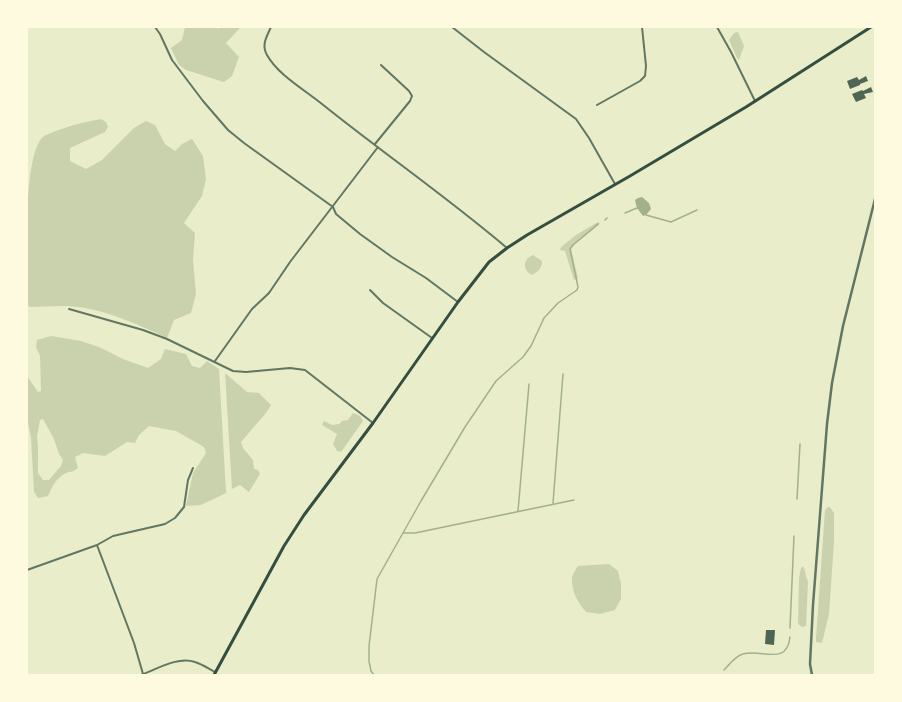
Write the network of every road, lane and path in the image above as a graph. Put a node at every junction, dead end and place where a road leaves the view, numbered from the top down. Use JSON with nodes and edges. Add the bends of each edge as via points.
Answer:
{"nodes":[{"id":1,"x":155,"y":27,"type":"edge"},
{"id":2,"x":271,"y":27,"type":"edge"},
{"id":3,"x":452,"y":27,"type":"edge"},
{"id":4,"x":642,"y":27,"type":"edge"},
{"id":5,"x":717,"y":27,"type":"edge"},
{"id":6,"x":871,"y":27,"type":"edge"},
{"id":7,"x":381,"y":65,"type":"dead end"},
{"id":8,"x":755,"y":101,"type":"junction"},
{"id":9,"x":597,"y":105,"type":"dead end"},
{"id":10,"x":375,"y":144,"type":"junction"},
{"id":11,"x":378,"y":147,"type":"junction"},
{"id":12,"x":616,"y":184,"type":"junction"},
{"id":13,"x":875,"y":199,"type":"edge"},
{"id":14,"x":333,"y":207,"type":"junction"},
{"id":15,"x":506,"y":248,"type":"junction"},
{"id":16,"x":370,"y":290,"type":"dead end"},
{"id":17,"x":458,"y":302,"type":"junction"},
{"id":18,"x":69,"y":309,"type":"dead end"},
{"id":19,"x":432,"y":338,"type":"junction"},
{"id":20,"x":215,"y":361,"type":"junction"},
{"id":21,"x":373,"y":422,"type":"junction"},
{"id":22,"x":193,"y":468,"type":"dead end"},
{"id":23,"x":97,"y":545,"type":"junction"},
{"id":24,"x":27,"y":570,"type":"edge"},
{"id":25,"x":215,"y":674,"type":"edge"},
{"id":26,"x":142,"y":675,"type":"edge"},
{"id":27,"x":812,"y":675,"type":"edge"}],
"edges":[{"from":1,"to":14,"type":"street","via":[[172,60],[228,130]]},
{"from":2,"to":10,"type":"street","via":[[264,48],[279,70]]},
{"from":3,"to":12,"type":"street","via":[[576,119]]},
{"from":4,"to":9,"type":"street","via":[[645,76],[640,82]]},
{"from":5,"to":8,"type":"street"},
{"from":6,"to":8,"type":"main road"},
{"from":7,"to":10,"type":"street","via":[[412,96]]},
{"from":8,"to":12,"type":"main road"},
{"from":10,"to":11,"type":"street"},
{"from":11,"to":14,"type":"street"},
{"from":11,"to":15,"type":"street"},
{"from":12,"to":15,"type":"main road"},
{"from":13,"to":27,"type":"street","via":[[843,326],[826,424],[811,632]]},
{"from":14,"to":17,"type":"street","via":[[336,214],[360,234]]},
{"from":14,"to":20,"type":"street","via":[[269,293],[252,309]]},
{"from":15,"to":17,"type":"main road","via":[[489,262]]},
{"from":16,"to":19,"type":"street","via":[[383,303]]},
{"from":17,"to":19,"type":"main road"},
{"from":18,"to":20,"type":"street","via":[[143,330]]},
{"from":19,"to":21,"type":"main road"},
{"from":20,"to":21,"type":"street","via":[[233,371],[290,368],[306,370]]},
{"from":21,"to":25,"type":"main road","via":[[304,514]]},
{"from":22,"to":23,"type":"street","via":[[188,480],[184,507],[175,518],[166,524],[113,536]]},
{"from":23,"to":24,"type":"street"},
{"from":23,"to":26,"type":"street","via":[[134,643]]},
{"from":25,"to":26,"type":"street","via":[[195,662],[183,660]]}]}
